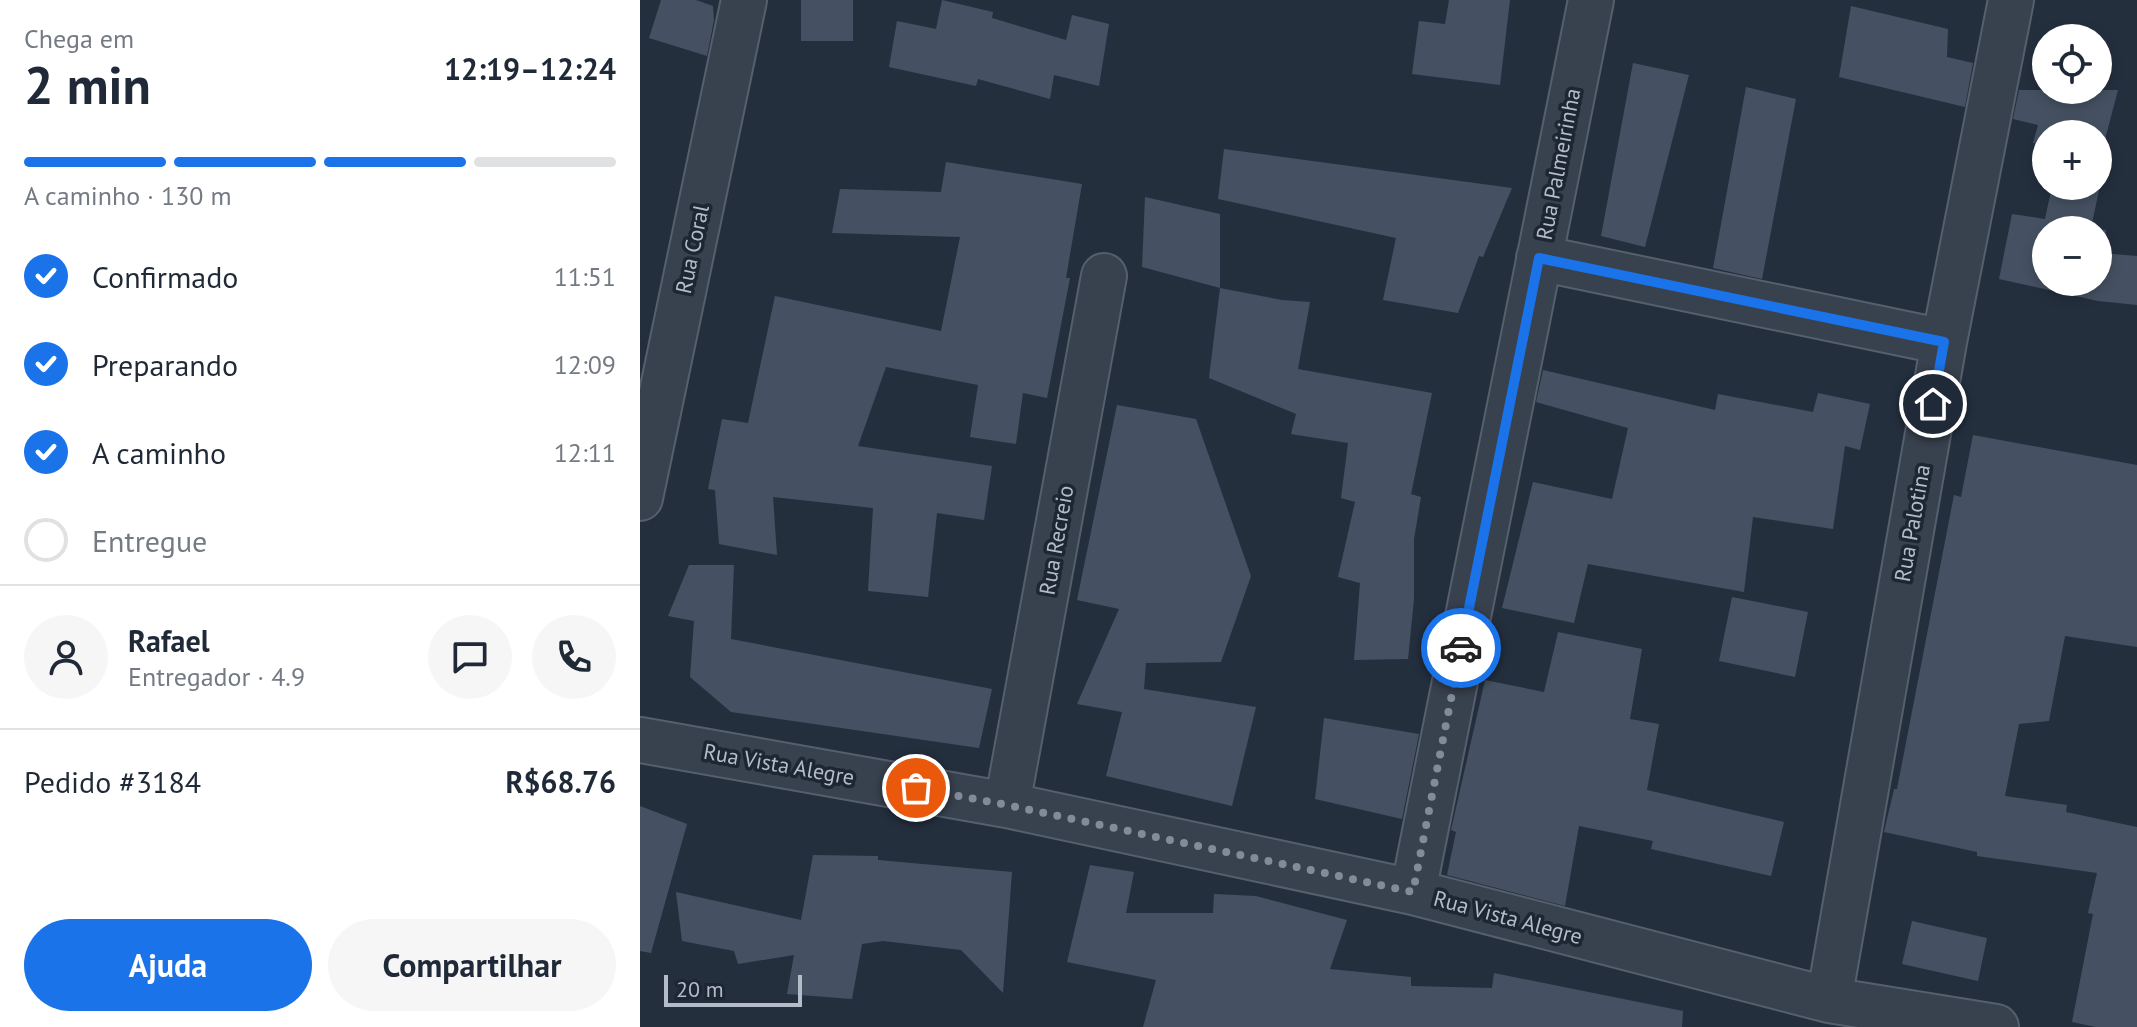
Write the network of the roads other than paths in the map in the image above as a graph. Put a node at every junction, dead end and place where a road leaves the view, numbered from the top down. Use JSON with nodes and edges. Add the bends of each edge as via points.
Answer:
{"nodes":[{"id":1,"x":744,"y":0,"type":"edge"},
{"id":2,"x":1591,"y":0,"type":"edge"},
{"id":3,"x":2011,"y":0,"type":"edge"},
{"id":4,"x":1539,"y":258,"type":"junction"},
{"id":5,"x":1104,"y":276,"type":"dead end"},
{"id":6,"x":1944,"y":342,"type":"junction"},
{"id":7,"x":640,"y":498,"type":"edge"},
{"id":8,"x":640,"y":740,"type":"edge"},
{"id":9,"x":1007,"y":805,"type":"junction"},
{"id":10,"x":1413,"y":892,"type":"junction"},
{"id":11,"x":1829,"y":1000,"type":"junction"},
{"id":12,"x":1996,"y":1027,"type":"edge"}],
"edges":[{"from":1,"to":7,"type":"street","name":"Rua Coral"},
{"from":2,"to":4,"type":"street","name":"Rua Palmeirinha"},
{"from":3,"to":6,"type":"street","name":"Rua Palotina"},
{"from":4,"to":6,"type":"street"},
{"from":4,"to":10,"type":"street","name":"Rua Palmeirinha"},
{"from":5,"to":9,"type":"street","name":"Rua Recreio"},
{"from":6,"to":11,"type":"street","name":"Rua Palotina"},
{"from":8,"to":9,"type":"street","name":"Rua Vista Alegre"},
{"from":9,"to":10,"type":"street","name":"Rua Vista Alegre"},
{"from":10,"to":11,"type":"street","name":"Rua Vista Alegre"},
{"from":11,"to":12,"type":"street","name":"Rua Vista Alegre"}]}
